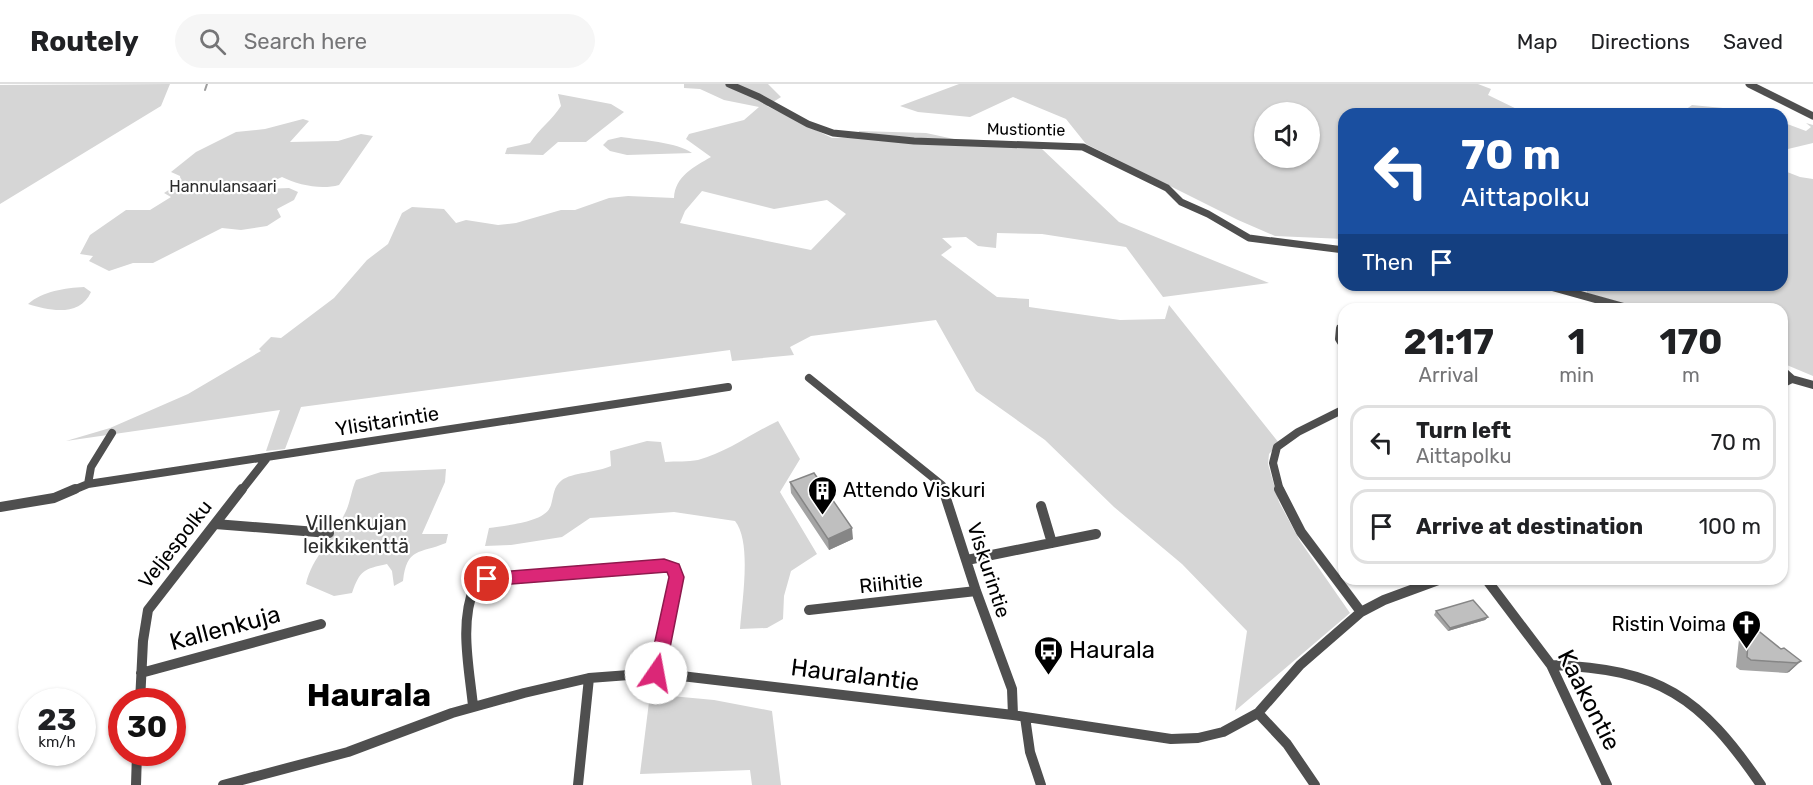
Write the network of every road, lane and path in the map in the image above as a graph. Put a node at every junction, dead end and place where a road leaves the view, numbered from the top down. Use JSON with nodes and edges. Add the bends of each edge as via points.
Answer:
{"nodes":[{"id":1,"x":729,"y":84,"type":"edge"},
{"id":2,"x":1749,"y":84,"type":"edge"},
{"id":3,"x":1813,"y":116,"type":"edge"},
{"id":4,"x":1338,"y":249,"type":"edge"},
{"id":5,"x":1567,"y":291,"type":"edge"},
{"id":6,"x":1610,"y":303,"type":"edge"},
{"id":7,"x":1788,"y":375,"type":"edge"},
{"id":8,"x":809,"y":378,"type":"dead end"},
{"id":9,"x":1792,"y":379,"type":"junction"},
{"id":10,"x":1788,"y":381,"type":"edge"},
{"id":11,"x":1813,"y":385,"type":"edge"},
{"id":12,"x":728,"y":387,"type":"dead end"},
{"id":13,"x":1338,"y":412,"type":"edge"},
{"id":14,"x":112,"y":433,"type":"dead end"},
{"id":15,"x":267,"y":458,"type":"junction"},
{"id":16,"x":88,"y":484,"type":"junction"},
{"id":17,"x":1041,"y":506,"type":"dead end"},
{"id":18,"x":0,"y":507,"type":"edge"},
{"id":19,"x":215,"y":524,"type":"junction"},
{"id":20,"x":329,"y":533,"type":"dead end"},
{"id":21,"x":1096,"y":534,"type":"dead end"},
{"id":22,"x":1052,"y":543,"type":"junction"},
{"id":23,"x":967,"y":561,"type":"junction"},
{"id":24,"x":1338,"y":583,"type":"edge"},
{"id":25,"x":1340,"y":585,"type":"edge"},
{"id":26,"x":1425,"y":585,"type":"edge"},
{"id":27,"x":1491,"y":585,"type":"edge"},
{"id":28,"x":976,"y":591,"type":"junction"},
{"id":29,"x":809,"y":610,"type":"dead end"},
{"id":30,"x":1361,"y":612,"type":"junction"},
{"id":31,"x":321,"y":624,"type":"dead end"},
{"id":32,"x":1551,"y":665,"type":"junction"},
{"id":33,"x":141,"y":673,"type":"junction"},
{"id":34,"x":656,"y":673,"type":"junction"},
{"id":35,"x":589,"y":678,"type":"junction"},
{"id":36,"x":140,"y":688,"type":"edge"},
{"id":37,"x":473,"y":706,"type":"junction"},
{"id":38,"x":1258,"y":713,"type":"junction"},
{"id":39,"x":1019,"y":716,"type":"junction"},
{"id":40,"x":137,"y":766,"type":"edge"},
{"id":41,"x":136,"y":785,"type":"edge"},
{"id":42,"x":223,"y":785,"type":"edge"},
{"id":43,"x":578,"y":785,"type":"edge"},
{"id":44,"x":1041,"y":785,"type":"edge"},
{"id":45,"x":1315,"y":785,"type":"edge"},
{"id":46,"x":1607,"y":785,"type":"edge"},
{"id":47,"x":1761,"y":785,"type":"edge"}],
"edges":[{"from":1,"to":4,"type":"street","name":"Mustiontie","via":[[808,124],[833,132],[915,141],[1083,147],[1167,188],[1181,202],[1249,238]]},
{"from":2,"to":3,"type":"street"},
{"from":5,"to":6,"type":"street"},
{"from":7,"to":9,"type":"street"},
{"from":8,"to":23,"type":"street","name":"Viskurintie","via":[[942,485]]},
{"from":9,"to":10,"type":"street"},
{"from":9,"to":11,"type":"street"},
{"from":12,"to":15,"type":"street","name":"Ylisitarintie"},
{"from":13,"to":24,"type":"street","via":[[1287,437],[1273,455],[1272,466],[1294,522]]},
{"from":14,"to":16,"type":"street","via":[[91,467]]},
{"from":15,"to":16,"type":"street","name":"Ylisitarintie"},
{"from":15,"to":19,"type":"street","name":"Veljespolku"},
{"from":16,"to":18,"type":"street","name":"Ylisitarintie","via":[[54,498]]},
{"from":17,"to":22,"type":"street"},
{"from":19,"to":20,"type":"street"},
{"from":19,"to":33,"type":"street","name":"Veljespolku","via":[[148,610]]},
{"from":21,"to":22,"type":"street"},
{"from":22,"to":23,"type":"street"},
{"from":23,"to":28,"type":"street","name":"Viskurintie"},
{"from":25,"to":30,"type":"street"},
{"from":26,"to":30,"type":"street","name":"Hauralantie"},
{"from":27,"to":32,"type":"street","name":"Kaakontie"},
{"from":28,"to":29,"type":"street","name":"Riihitie"},
{"from":28,"to":39,"type":"street","name":"Viskurintie"},
{"from":30,"to":38,"type":"street","name":"Hauralantie","via":[[1300,665]]},
{"from":31,"to":33,"type":"street","name":"Kallenkuja"},
{"from":32,"to":46,"type":"street","name":"Kaakontie"},
{"from":32,"to":47,"type":"street","via":[[1613,670],[1652,682],[1688,700],[1746,762]]},
{"from":33,"to":36,"type":"street","name":"Veljespolku"},
{"from":34,"to":35,"type":"street","name":"Hauralantie"},
{"from":34,"to":37,"type":"street","via":[[676,577],[674,568],[664,565],[487,579],[475,585],[470,599],[468,649]]},
{"from":34,"to":39,"type":"street","name":"Hauralantie"},
{"from":35,"to":37,"type":"street","name":"Hauralantie"},
{"from":35,"to":43,"type":"street"},
{"from":37,"to":42,"type":"street","name":"Hauralantie","via":[[348,752]]},
{"from":38,"to":39,"type":"street","name":"Hauralantie","via":[[1223,732],[1180,739]]},
{"from":38,"to":45,"type":"street","via":[[1287,744]]},
{"from":39,"to":44,"type":"street","name":"Viskurintie"},
{"from":40,"to":41,"type":"street"}]}
